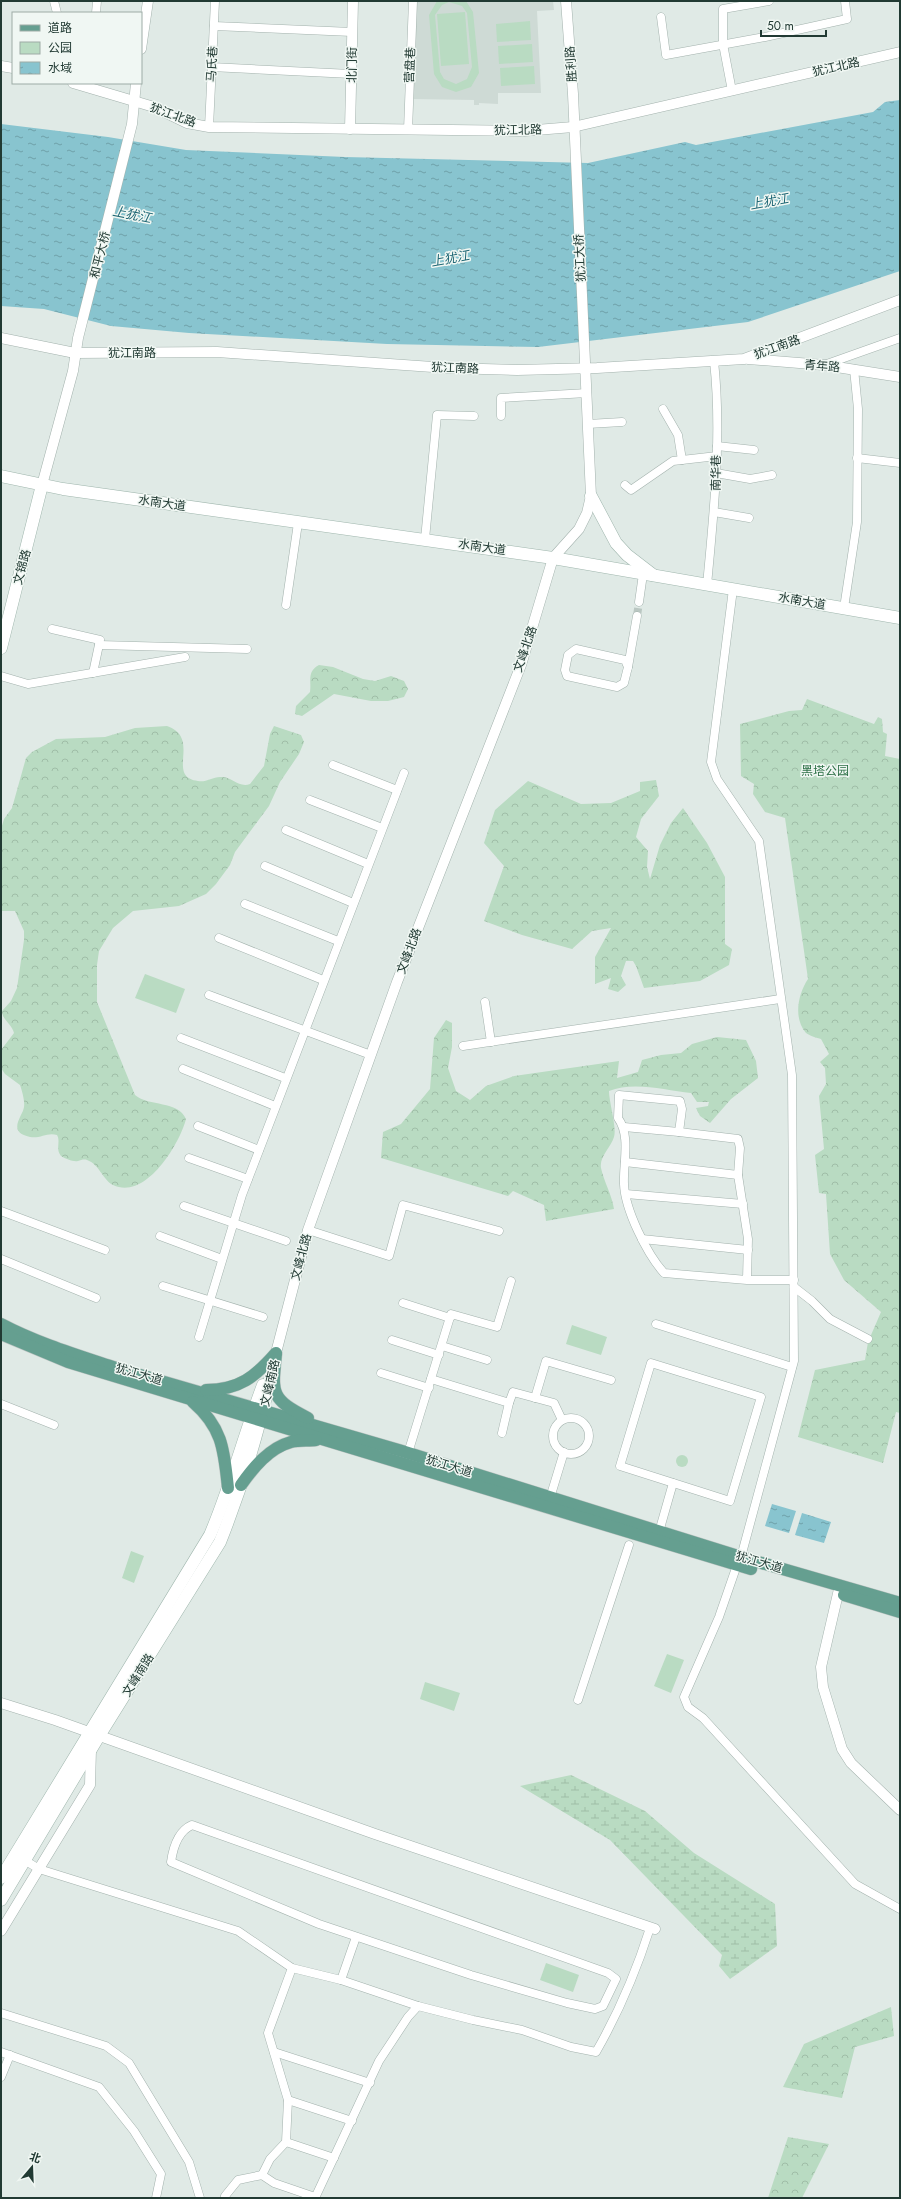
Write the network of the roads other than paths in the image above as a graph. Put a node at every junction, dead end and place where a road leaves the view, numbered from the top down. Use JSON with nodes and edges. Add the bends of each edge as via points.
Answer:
{"nodes":[{"id":1,"x":54,"y":1,"type":"edge"},
{"id":2,"x":97,"y":1,"type":"edge"},
{"id":3,"x":148,"y":1,"type":"edge"},
{"id":4,"x":215,"y":1,"type":"edge"},
{"id":5,"x":353,"y":1,"type":"edge"},
{"id":6,"x":413,"y":1,"type":"edge"},
{"id":7,"x":566,"y":1,"type":"edge"},
{"id":8,"x":769,"y":1,"type":"edge"},
{"id":9,"x":845,"y":1,"type":"edge"},
{"id":10,"x":57,"y":12,"type":"edge"},
{"id":11,"x":96,"y":12,"type":"edge"},
{"id":12,"x":662,"y":17,"type":"dead end"},
{"id":13,"x":214,"y":26,"type":"junction"},
{"id":14,"x":352,"y":32,"type":"junction"},
{"id":15,"x":142,"y":42,"type":"edge"},
{"id":16,"x":723,"y":44,"type":"junction"},
{"id":17,"x":900,"y":52,"type":"edge"},
{"id":18,"x":1,"y":66,"type":"edge"},
{"id":19,"x":212,"y":67,"type":"junction"},
{"id":20,"x":12,"y":68,"type":"edge"},
{"id":21,"x":351,"y":74,"type":"junction"},
{"id":22,"x":76,"y":84,"type":"edge"},
{"id":23,"x":136,"y":84,"type":"edge"},
{"id":24,"x":732,"y":91,"type":"junction"},
{"id":25,"x":133,"y":102,"type":"junction"},
{"id":26,"x":209,"y":127,"type":"junction"},
{"id":27,"x":573,"y":127,"type":"junction"},
{"id":28,"x":350,"y":129,"type":"junction"},
{"id":29,"x":408,"y":130,"type":"junction"},
{"id":30,"x":574,"y":149,"type":"joint"},
{"id":31,"x":900,"y":300,"type":"edge"},
{"id":32,"x":1,"y":338,"type":"edge"},
{"id":33,"x":900,"y":338,"type":"edge"},
{"id":34,"x":75,"y":353,"type":"junction"},
{"id":35,"x":744,"y":359,"type":"junction"},
{"id":36,"x":714,"y":361,"type":"junction"},
{"id":37,"x":824,"y":365,"type":"junction"},
{"id":38,"x":586,"y":368,"type":"junction"},
{"id":39,"x":854,"y":369,"type":"junction"},
{"id":40,"x":900,"y":377,"type":"edge"},
{"id":41,"x":587,"y":393,"type":"junction"},
{"id":42,"x":663,"y":409,"type":"dead end"},
{"id":43,"x":474,"y":416,"type":"dead end"},
{"id":44,"x":501,"y":416,"type":"dead end"},
{"id":45,"x":622,"y":422,"type":"dead end"},
{"id":46,"x":588,"y":424,"type":"junction"},
{"id":47,"x":717,"y":446,"type":"junction"},
{"id":48,"x":754,"y":450,"type":"dead end"},
{"id":49,"x":716,"y":456,"type":"junction"},
{"id":50,"x":857,"y":458,"type":"junction"},
{"id":51,"x":682,"y":460,"type":"junction"},
{"id":52,"x":900,"y":463,"type":"edge"},
{"id":53,"x":716,"y":474,"type":"junction"},
{"id":54,"x":772,"y":475,"type":"dead end"},
{"id":55,"x":1,"y":476,"type":"edge"},
{"id":56,"x":42,"y":485,"type":"junction"},
{"id":57,"x":625,"y":485,"type":"dead end"},
{"id":58,"x":591,"y":496,"type":"junction"},
{"id":59,"x":714,"y":512,"type":"junction"},
{"id":60,"x":749,"y":518,"type":"dead end"},
{"id":61,"x":298,"y":523,"type":"junction"},
{"id":62,"x":425,"y":539,"type":"junction"},
{"id":63,"x":553,"y":558,"type":"junction"},
{"id":64,"x":649,"y":575,"type":"junction"},
{"id":65,"x":707,"y":585,"type":"junction"},
{"id":66,"x":733,"y":589,"type":"junction"},
{"id":67,"x":639,"y":602,"type":"tunnel mouth"},
{"id":68,"x":286,"y":605,"type":"dead end"},
{"id":69,"x":844,"y":608,"type":"junction"},
{"id":70,"x":637,"y":616,"type":"tunnel mouth"},
{"id":71,"x":900,"y":618,"type":"edge"},
{"id":72,"x":52,"y":629,"type":"dead end"},
{"id":73,"x":99,"y":644,"type":"junction"},
{"id":74,"x":1,"y":648,"type":"edge"},
{"id":75,"x":247,"y":648,"type":"dead end"},
{"id":76,"x":185,"y":657,"type":"dead end"},
{"id":77,"x":628,"y":667,"type":"junction"},
{"id":78,"x":93,"y":673,"type":"junction"},
{"id":79,"x":1,"y":676,"type":"edge"},
{"id":80,"x":333,"y":765,"type":"dead end"},
{"id":81,"x":404,"y":773,"type":"dead end"},
{"id":82,"x":397,"y":790,"type":"junction"},
{"id":83,"x":310,"y":800,"type":"dead end"},
{"id":84,"x":382,"y":828,"type":"junction"},
{"id":85,"x":286,"y":830,"type":"dead end"},
{"id":86,"x":368,"y":864,"type":"junction"},
{"id":87,"x":265,"y":866,"type":"dead end"},
{"id":88,"x":353,"y":903,"type":"junction"},
{"id":89,"x":245,"y":904,"type":"dead end"},
{"id":90,"x":220,"y":938,"type":"dead end"},
{"id":91,"x":338,"y":941,"type":"junction"},
{"id":92,"x":323,"y":980,"type":"junction"},
{"id":93,"x":209,"y":995,"type":"dead end"},
{"id":94,"x":780,"y":999,"type":"junction"},
{"id":95,"x":485,"y":1002,"type":"dead end"},
{"id":96,"x":303,"y":1031,"type":"junction"},
{"id":97,"x":181,"y":1038,"type":"dead end"},
{"id":98,"x":491,"y":1042,"type":"junction"},
{"id":99,"x":463,"y":1046,"type":"dead end"},
{"id":100,"x":371,"y":1055,"type":"junction"},
{"id":101,"x":183,"y":1069,"type":"dead end"},
{"id":102,"x":285,"y":1078,"type":"junction"},
{"id":103,"x":275,"y":1106,"type":"junction"},
{"id":104,"x":198,"y":1126,"type":"dead end"},
{"id":105,"x":624,"y":1127,"type":"junction"},
{"id":106,"x":679,"y":1132,"type":"junction"},
{"id":107,"x":259,"y":1150,"type":"junction"},
{"id":108,"x":189,"y":1158,"type":"dead end"},
{"id":109,"x":624,"y":1162,"type":"junction"},
{"id":110,"x":738,"y":1175,"type":"junction"},
{"id":111,"x":248,"y":1179,"type":"junction"},
{"id":112,"x":626,"y":1194,"type":"junction"},
{"id":113,"x":743,"y":1204,"type":"junction"},
{"id":114,"x":184,"y":1206,"type":"dead end"},
{"id":115,"x":1,"y":1211,"type":"edge"},
{"id":116,"x":233,"y":1224,"type":"junction"},
{"id":117,"x":308,"y":1230,"type":"junction"},
{"id":118,"x":499,"y":1231,"type":"dead end"},
{"id":119,"x":160,"y":1236,"type":"dead end"},
{"id":120,"x":642,"y":1239,"type":"junction"},
{"id":121,"x":286,"y":1241,"type":"dead end"},
{"id":122,"x":105,"y":1250,"type":"dead end"},
{"id":123,"x":748,"y":1250,"type":"junction"},
{"id":124,"x":1,"y":1258,"type":"edge"},
{"id":125,"x":222,"y":1259,"type":"junction"},
{"id":126,"x":747,"y":1280,"type":"junction"},
{"id":127,"x":510,"y":1281,"type":"dead end"},
{"id":128,"x":794,"y":1284,"type":"junction"},
{"id":129,"x":163,"y":1286,"type":"dead end"},
{"id":130,"x":96,"y":1298,"type":"dead end"},
{"id":131,"x":210,"y":1301,"type":"junction"},
{"id":132,"x":403,"y":1303,"type":"dead end"},
{"id":133,"x":263,"y":1317,"type":"dead end"},
{"id":134,"x":450,"y":1318,"type":"junction"},
{"id":135,"x":1,"y":1324,"type":"edge"},
{"id":136,"x":656,"y":1324,"type":"dead end"},
{"id":137,"x":1,"y":1334,"type":"edge"},
{"id":138,"x":199,"y":1337,"type":"dead end"},
{"id":139,"x":1,"y":1338,"type":"edge"},
{"id":140,"x":868,"y":1339,"type":"dead end"},
{"id":141,"x":392,"y":1340,"type":"dead end"},
{"id":142,"x":18,"y":1341,"type":"junction"},
{"id":143,"x":442,"y":1346,"type":"junction"},
{"id":144,"x":276,"y":1352,"type":"junction"},
{"id":145,"x":439,"y":1354,"type":"junction"},
{"id":146,"x":487,"y":1360,"type":"dead end"},
{"id":147,"x":792,"y":1367,"type":"junction"},
{"id":148,"x":381,"y":1372,"type":"dead end"},
{"id":149,"x":431,"y":1379,"type":"junction"},
{"id":150,"x":611,"y":1380,"type":"dead end"},
{"id":151,"x":429,"y":1388,"type":"junction"},
{"id":152,"x":193,"y":1395,"type":"junction"},
{"id":153,"x":535,"y":1398,"type":"junction"},
{"id":154,"x":509,"y":1403,"type":"junction"},
{"id":155,"x":1,"y":1404,"type":"edge"},
{"id":156,"x":257,"y":1414,"type":"junction"},
{"id":157,"x":562,"y":1420,"type":"junction"},
{"id":158,"x":54,"y":1425,"type":"dead end"},
{"id":159,"x":502,"y":1432,"type":"dead end"},
{"id":160,"x":329,"y":1435,"type":"junction"},
{"id":161,"x":564,"y":1452,"type":"junction"},
{"id":162,"x":408,"y":1453,"type":"junction"},
{"id":163,"x":673,"y":1483,"type":"junction"},
{"id":164,"x":241,"y":1485,"type":"junction"},
{"id":165,"x":228,"y":1488,"type":"junction"},
{"id":166,"x":550,"y":1498,"type":"junction"},
{"id":167,"x":659,"y":1532,"type":"junction"},
{"id":168,"x":629,"y":1545,"type":"dead end"},
{"id":169,"x":739,"y":1561,"type":"junction"},
{"id":170,"x":840,"y":1589,"type":"junction"},
{"id":171,"x":900,"y":1603,"type":"edge"},
{"id":172,"x":900,"y":1612,"type":"edge"},
{"id":173,"x":578,"y":1700,"type":"dead end"},
{"id":174,"x":1,"y":1703,"type":"edge"},
{"id":175,"x":94,"y":1734,"type":"junction"},
{"id":176,"x":91,"y":1749,"type":"junction"},
{"id":177,"x":900,"y":1810,"type":"edge"},
{"id":178,"x":20,"y":1857,"type":"junction"},
{"id":179,"x":40,"y":1869,"type":"junction"},
{"id":180,"x":1,"y":1878,"type":"edge"},
{"id":181,"x":1,"y":1900,"type":"edge"},
{"id":182,"x":900,"y":1909,"type":"edge"},
{"id":183,"x":653,"y":1929,"type":"joint"},
{"id":184,"x":1,"y":1931,"type":"edge"},
{"id":185,"x":356,"y":1937,"type":"junction"},
{"id":186,"x":292,"y":1968,"type":"junction"},
{"id":187,"x":341,"y":1980,"type":"junction"},
{"id":188,"x":418,"y":2006,"type":"junction"},
{"id":189,"x":1,"y":2013,"type":"edge"},
{"id":190,"x":1,"y":2052,"type":"edge"},
{"id":191,"x":274,"y":2052,"type":"junction"},
{"id":192,"x":10,"y":2054,"type":"junction"},
{"id":193,"x":1,"y":2077,"type":"edge"},
{"id":194,"x":370,"y":2083,"type":"junction"},
{"id":195,"x":288,"y":2100,"type":"junction"},
{"id":196,"x":352,"y":2121,"type":"junction"},
{"id":197,"x":286,"y":2142,"type":"junction"},
{"id":198,"x":334,"y":2158,"type":"junction"},
{"id":199,"x":262,"y":2174,"type":"junction"},
{"id":200,"x":156,"y":2198,"type":"edge"},
{"id":201,"x":200,"y":2198,"type":"edge"},
{"id":202,"x":226,"y":2198,"type":"edge"},
{"id":203,"x":315,"y":2198,"type":"edge"}],
"edges":[{"from":1,"to":10,"type":"street"},
{"from":2,"to":11,"type":"street"},
{"from":3,"to":15,"type":"street"},
{"from":4,"to":13,"type":"street","name":"马氏巷"},
{"from":5,"to":14,"type":"street","name":"北门街"},
{"from":6,"to":29,"type":"street","name":"营盘巷"},
{"from":7,"to":27,"type":"street","name":"胜利路"},
{"from":8,"to":16,"type":"street","via":[[723,9]]},
{"from":9,"to":16,"type":"street","via":[[847,19]]},
{"from":12,"to":16,"type":"street","via":[[666,55]]},
{"from":13,"to":14,"type":"street"},
{"from":13,"to":19,"type":"street","name":"马氏巷"},
{"from":14,"to":21,"type":"street","name":"北门街"},
{"from":16,"to":24,"type":"street"},
{"from":17,"to":24,"type":"street","name":"犹江北路"},
{"from":18,"to":20,"type":"street"},
{"from":19,"to":21,"type":"street"},
{"from":19,"to":26,"type":"street","name":"马氏巷"},
{"from":21,"to":28,"type":"street","name":"北门街"},
{"from":22,"to":25,"type":"street","name":"犹江北路"},
{"from":23,"to":25,"type":"street","name":"和平大桥"},
{"from":24,"to":27,"type":"street","name":"犹江北路"},
{"from":25,"to":26,"type":"street","name":"犹江北路","via":[[154,107],[187,123]]},
{"from":25,"to":34,"type":"street","name":"和平大桥","via":[[132,124]]},
{"from":26,"to":28,"type":"street","name":"犹江北路"},
{"from":27,"to":29,"type":"street","name":"犹江北路","via":[[524,131]]},
{"from":27,"to":30,"type":"street","name":"胜利路"},
{"from":28,"to":29,"type":"street","name":"犹江北路"},
{"from":30,"to":38,"type":"street","name":"犹江大桥"},
{"from":31,"to":35,"type":"street","name":"犹江南路"},
{"from":32,"to":34,"type":"street","name":"犹江南路"},
{"from":33,"to":37,"type":"street"},
{"from":34,"to":38,"type":"street","name":"犹江南路","via":[[217,352],[455,369]]},
{"from":34,"to":56,"type":"street","name":"和平大桥","via":[[73,371]]},
{"from":35,"to":36,"type":"street","name":"犹江南路"},
{"from":35,"to":37,"type":"street","name":"青年路"},
{"from":36,"to":38,"type":"street","name":"犹江南路"},
{"from":36,"to":47,"type":"street","name":"南华巷","via":[[717,386]]},
{"from":37,"to":39,"type":"street","name":"青年路"},
{"from":38,"to":41,"type":"street","name":"犹江大桥"},
{"from":39,"to":40,"type":"street","name":"青年路"},
{"from":39,"to":50,"type":"street","via":[[858,409]]},
{"from":41,"to":44,"type":"street","via":[[501,398]]},
{"from":41,"to":46,"type":"street","name":"犹江大桥"},
{"from":42,"to":51,"type":"street","via":[[678,435]]},
{"from":43,"to":62,"type":"street","via":[[437,415]]},
{"from":45,"to":46,"type":"street"},
{"from":46,"to":58,"type":"street","name":"犹江大桥"},
{"from":47,"to":48,"type":"street"},
{"from":47,"to":49,"type":"street","name":"南华巷"},
{"from":49,"to":51,"type":"street"},
{"from":49,"to":53,"type":"street","name":"南华巷"},
{"from":50,"to":52,"type":"street"},
{"from":50,"to":69,"type":"street","via":[[856,522]]},
{"from":51,"to":57,"type":"street","via":[[674,461],[630,490]]},
{"from":53,"to":54,"type":"street","via":[[750,478]]},
{"from":53,"to":59,"type":"street","name":"南华巷"},
{"from":55,"to":56,"type":"main road","name":"水南大道"},
{"from":56,"to":61,"type":"main road","name":"水南大道"},
{"from":56,"to":74,"type":"main road","name":"文锦路"},
{"from":58,"to":63,"type":"street","name":"犹江大桥","via":[[587,513],[579,529]]},
{"from":58,"to":64,"type":"main road","via":[[616,543]]},
{"from":59,"to":60,"type":"street"},
{"from":59,"to":65,"type":"street","name":"南华巷"},
{"from":61,"to":62,"type":"main road","name":"水南大道"},
{"from":61,"to":68,"type":"street"},
{"from":62,"to":63,"type":"main road","name":"水南大道"},
{"from":63,"to":64,"type":"main road","name":"水南大道"},
{"from":63,"to":100,"type":"street","name":"文峰北路","via":[[521,665],[452,837]]},
{"from":64,"to":65,"type":"main road","name":"水南大道"},
{"from":64,"to":67,"type":"street"},
{"from":65,"to":66,"type":"main road","name":"水南大道"},
{"from":66,"to":69,"type":"main road","name":"水南大道"},
{"from":66,"to":94,"type":"street","via":[[711,762],[717,779],[759,841]]},
{"from":69,"to":71,"type":"main road","name":"水南大道"},
{"from":70,"to":77,"type":"street"},
{"from":72,"to":73,"type":"street","via":[[100,640]]},
{"from":73,"to":75,"type":"street"},
{"from":73,"to":78,"type":"street"},
{"from":76,"to":78,"type":"street"},
{"from":77,"to":77,"type":"street","via":[[624,683],[617,686],[571,677],[565,670],[568,655],[576,649],[621,658]]},
{"from":78,"to":79,"type":"street","via":[[28,684]]},
{"from":80,"to":82,"type":"street"},
{"from":81,"to":82,"type":"street"},
{"from":82,"to":84,"type":"street"},
{"from":83,"to":84,"type":"street"},
{"from":84,"to":86,"type":"street"},
{"from":85,"to":86,"type":"street"},
{"from":86,"to":88,"type":"street"},
{"from":87,"to":88,"type":"street"},
{"from":88,"to":91,"type":"street"},
{"from":89,"to":91,"type":"street"},
{"from":90,"to":92,"type":"street"},
{"from":91,"to":92,"type":"street"},
{"from":92,"to":96,"type":"street"},
{"from":93,"to":96,"type":"street"},
{"from":94,"to":98,"type":"street"},
{"from":94,"to":128,"type":"street","via":[[792,1075]]},
{"from":95,"to":98,"type":"street"},
{"from":96,"to":100,"type":"street"},
{"from":96,"to":102,"type":"street"},
{"from":97,"to":102,"type":"street"},
{"from":98,"to":99,"type":"street"},
{"from":100,"to":117,"type":"street","name":"文峰北路"},
{"from":101,"to":103,"type":"street"},
{"from":102,"to":103,"type":"street"},
{"from":103,"to":107,"type":"street"},
{"from":104,"to":107,"type":"street"},
{"from":105,"to":106,"type":"street"},
{"from":105,"to":106,"type":"street","via":[[618,1118],[619,1095],[680,1101],[682,1109]]},
{"from":105,"to":109,"type":"street"},
{"from":106,"to":110,"type":"street","via":[[738,1139]]},
{"from":107,"to":111,"type":"street"},
{"from":108,"to":111,"type":"street"},
{"from":109,"to":110,"type":"street"},
{"from":109,"to":112,"type":"street"},
{"from":110,"to":113,"type":"street"},
{"from":111,"to":116,"type":"street"},
{"from":112,"to":113,"type":"street"},
{"from":112,"to":120,"type":"street"},
{"from":113,"to":123,"type":"street"},
{"from":114,"to":116,"type":"street"},
{"from":115,"to":122,"type":"street"},
{"from":116,"to":121,"type":"street"},
{"from":116,"to":125,"type":"street"},
{"from":117,"to":118,"type":"street","via":[[389,1256],[403,1205]]},
{"from":117,"to":144,"type":"street","name":"文峰北路"},
{"from":119,"to":125,"type":"street"},
{"from":120,"to":123,"type":"street"},
{"from":120,"to":126,"type":"street","via":[[655,1263],[664,1273]]},
{"from":123,"to":126,"type":"street"},
{"from":124,"to":130,"type":"street"},
{"from":125,"to":131,"type":"street"},
{"from":126,"to":128,"type":"street"},
{"from":127,"to":134,"type":"street","via":[[497,1327],[451,1314]]},
{"from":128,"to":140,"type":"street","via":[[830,1319]]},
{"from":128,"to":147,"type":"street"},
{"from":129,"to":131,"type":"street"},
{"from":131,"to":133,"type":"street"},
{"from":131,"to":138,"type":"street"},
{"from":132,"to":134,"type":"street"},
{"from":134,"to":143,"type":"street"},
{"from":135,"to":152,"type":"main road","name":"犹江大道","via":[[70,1354]]},
{"from":136,"to":147,"type":"street"},
{"from":137,"to":142,"type":"main road","name":"犹江大道"},
{"from":139,"to":142,"type":"main road"},
{"from":141,"to":145,"type":"street"},
{"from":142,"to":152,"type":"main road","name":"犹江大道","via":[[68,1362]]},
{"from":143,"to":145,"type":"street"},
{"from":143,"to":146,"type":"street"},
{"from":144,"to":152,"type":"main road","via":[[259,1372],[248,1379],[223,1390]]},
{"from":144,"to":156,"type":"main road","name":"文峰南路"},
{"from":144,"to":160,"type":"main road","via":[[273,1386],[277,1397]]},
{"from":145,"to":149,"type":"street"},
{"from":147,"to":169,"type":"street"},
{"from":148,"to":151,"type":"street"},
{"from":149,"to":151,"type":"street"},
{"from":149,"to":154,"type":"street"},
{"from":150,"to":153,"type":"street","via":[[546,1361]]},
{"from":151,"to":162,"type":"street"},
{"from":152,"to":156,"type":"main road","name":"犹江大道"},
{"from":152,"to":165,"type":"main road","via":[[223,1445]]},
{"from":153,"to":154,"type":"street","via":[[513,1392]]},
{"from":153,"to":157,"type":"street","via":[[554,1403]]},
{"from":154,"to":159,"type":"street"},
{"from":155,"to":158,"type":"street"},
{"from":156,"to":160,"type":"main road","name":"犹江大道"},
{"from":156,"to":164,"type":"main road","name":"文峰南路"},
{"from":156,"to":165,"type":"main road","name":"文峰南路"},
{"from":157,"to":161,"type":"street","via":[[555,1426],[552,1435],[554,1444]]},
{"from":157,"to":161,"type":"street","via":[[580,1420],[589,1433],[583,1450],[572,1454]]},
{"from":160,"to":162,"type":"main road","name":"犹江大道"},
{"from":160,"to":164,"type":"main road","via":[[292,1442],[277,1448],[253,1469]]},
{"from":160,"to":169,"type":"main road","name":"犹江大道"},
{"from":161,"to":166,"type":"street"},
{"from":162,"to":166,"type":"main road","name":"犹江大道"},
{"from":163,"to":163,"type":"street","via":[[620,1466],[651,1363],[761,1396],[730,1501]]},
{"from":163,"to":167,"type":"street"},
{"from":164,"to":175,"type":"main road","name":"文峰南路","via":[[220,1542]]},
{"from":165,"to":175,"type":"main road","name":"文峰南路","via":[[210,1535]]},
{"from":166,"to":167,"type":"main road","name":"犹江大道"},
{"from":167,"to":169,"type":"main road","name":"犹江大道"},
{"from":168,"to":173,"type":"street"},
{"from":169,"to":170,"type":"main road","name":"犹江大道"},
{"from":169,"to":182,"type":"street","via":[[719,1617],[684,1697],[688,1707],[703,1718],[855,1884]]},
{"from":170,"to":171,"type":"main road","name":"犹江大道"},
{"from":170,"to":172,"type":"main road","name":"犹江大道"},
{"from":170,"to":177,"type":"street","via":[[821,1668],[822,1687],[842,1749],[851,1763]]},
{"from":174,"to":175,"type":"street"},
{"from":175,"to":176,"type":"main road","name":"文峰南路"},
{"from":175,"to":178,"type":"main road","name":"文峰南路"},
{"from":175,"to":183,"type":"street"},
{"from":176,"to":178,"type":"main road","name":"文峰南路"},
{"from":176,"to":179,"type":"street","via":[[90,1784]]},
{"from":178,"to":179,"type":"street"},
{"from":178,"to":180,"type":"main road","name":"文峰南路"},
{"from":178,"to":181,"type":"main road","name":"文峰南路"},
{"from":179,"to":184,"type":"street"},
{"from":179,"to":186,"type":"street","via":[[238,1930]]},
{"from":183,"to":188,"type":"street","via":[[615,2018],[596,2052],[571,2047],[522,2030]]},
{"from":185,"to":185,"type":"street","via":[[171,1862],[174,1847],[186,1828],[192,1825],[608,1973],[616,1980],[603,2006],[595,2009],[471,1975]]},
{"from":185,"to":187,"type":"street"},
{"from":186,"to":187,"type":"street"},
{"from":186,"to":191,"type":"street","via":[[268,2033]]},
{"from":187,"to":188,"type":"street"},
{"from":188,"to":194,"type":"street","via":[[379,2061]]},
{"from":189,"to":201,"type":"street","via":[[106,2046],[129,2063],[189,2162]]},
{"from":190,"to":192,"type":"street"},
{"from":191,"to":194,"type":"street"},
{"from":191,"to":195,"type":"street"},
{"from":192,"to":193,"type":"street"},
{"from":192,"to":200,"type":"street","via":[[99,2087],[134,2131],[161,2174]]},
{"from":194,"to":196,"type":"street"},
{"from":195,"to":196,"type":"street"},
{"from":195,"to":197,"type":"street"},
{"from":196,"to":198,"type":"street"},
{"from":197,"to":198,"type":"street"},
{"from":197,"to":199,"type":"street","via":[[270,2159]]},
{"from":198,"to":203,"type":"street"},
{"from":199,"to":202,"type":"street","via":[[238,2180]]},
{"from":199,"to":203,"type":"street","via":[[274,2183]]}]}
